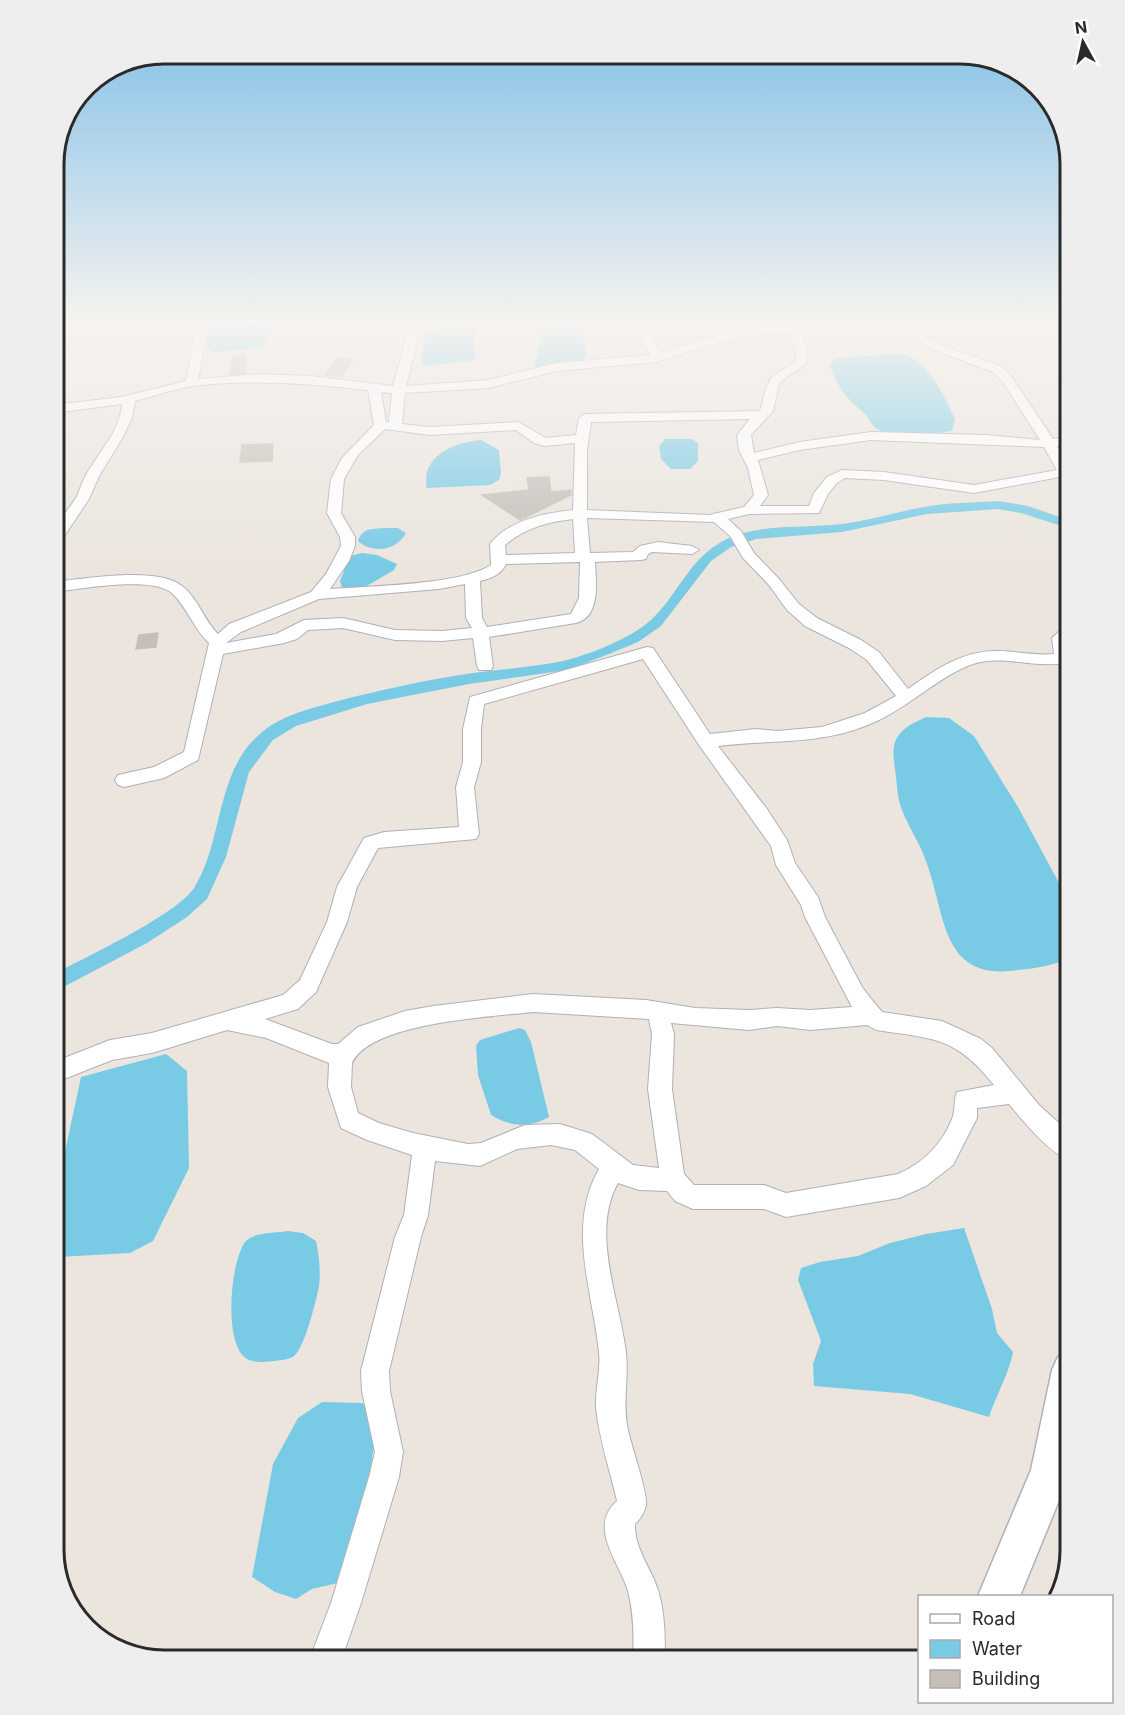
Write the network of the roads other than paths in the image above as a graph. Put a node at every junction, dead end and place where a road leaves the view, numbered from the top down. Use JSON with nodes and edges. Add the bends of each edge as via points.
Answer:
{"nodes":[{"id":1,"x":91,"y":404,"type":"edge"},
{"id":2,"x":130,"y":404,"type":"edge"},
{"id":3,"x":377,"y":404,"type":"edge"},
{"id":4,"x":396,"y":404,"type":"edge"},
{"id":5,"x":770,"y":404,"type":"edge"},
{"id":6,"x":1024,"y":404,"type":"edge"},
{"id":7,"x":65,"y":408,"type":"edge"},
{"id":8,"x":760,"y":415,"type":"junction"},
{"id":9,"x":380,"y":425,"type":"junction"},
{"id":10,"x":395,"y":426,"type":"junction"},
{"id":11,"x":582,"y":436,"type":"junction"},
{"id":12,"x":1060,"y":442,"type":"edge"},
{"id":13,"x":1048,"y":443,"type":"junction"},
{"id":14,"x":750,"y":458,"type":"junction"},
{"id":15,"x":1060,"y":461,"type":"edge"},
{"id":16,"x":1060,"y":474,"type":"edge"},
{"id":17,"x":749,"y":510,"type":"junction"},
{"id":18,"x":580,"y":514,"type":"junction"},
{"id":19,"x":718,"y":518,"type":"junction"},
{"id":20,"x":65,"y":522,"type":"edge"},
{"id":21,"x":692,"y":550,"type":"dead end"},
{"id":22,"x":585,"y":557,"type":"junction"},
{"id":23,"x":500,"y":560,"type":"junction"},
{"id":24,"x":472,"y":579,"type":"junction"},
{"id":25,"x":65,"y":586,"type":"edge"},
{"id":26,"x":315,"y":595,"type":"junction"},
{"id":27,"x":480,"y":632,"type":"junction"},
{"id":28,"x":216,"y":646,"type":"junction"},
{"id":29,"x":1060,"y":663,"type":"edge"},
{"id":30,"x":485,"y":666,"type":"dead end"},
{"id":31,"x":906,"y":698,"type":"junction"},
{"id":32,"x":705,"y":741,"type":"junction"},
{"id":33,"x":124,"y":780,"type":"dead end"},
{"id":34,"x":657,"y":1012,"type":"junction"},
{"id":35,"x":872,"y":1015,"type":"junction"},
{"id":36,"x":228,"y":1022,"type":"junction"},
{"id":37,"x":343,"y":1054,"type":"junction"},
{"id":38,"x":64,"y":1069,"type":"edge"},
{"id":39,"x":1013,"y":1093,"type":"junction"},
{"id":40,"x":1060,"y":1140,"type":"edge"},
{"id":41,"x":425,"y":1147,"type":"junction"},
{"id":42,"x":615,"y":1165,"type":"junction"},
{"id":43,"x":673,"y":1179,"type":"junction"},
{"id":44,"x":1060,"y":1426,"type":"edge"},
{"id":45,"x":999,"y":1595,"type":"edge"},
{"id":46,"x":329,"y":1650,"type":"edge"},
{"id":47,"x":649,"y":1650,"type":"edge"}],
"edges":[{"from":1,"to":7,"type":"street"},
{"from":2,"to":20,"type":"street","via":[[107,456]]},
{"from":3,"to":9,"type":"street"},
{"from":4,"to":10,"type":"street"},
{"from":5,"to":8,"type":"street","via":[[769,410]]},
{"from":6,"to":13,"type":"street"},
{"from":8,"to":11,"type":"street","via":[[585,418]]},
{"from":8,"to":14,"type":"street","via":[[744,435]]},
{"from":9,"to":10,"type":"street"},
{"from":9,"to":26,"type":"street","via":[[348,455],[336,480],[334,514],[348,546],[332,577]]},
{"from":10,"to":11,"type":"street","via":[[430,431],[518,426],[534,438],[555,443]]},
{"from":11,"to":18,"type":"street"},
{"from":12,"to":13,"type":"street"},
{"from":13,"to":14,"type":"street","via":[[871,436]]},
{"from":13,"to":15,"type":"street"},
{"from":14,"to":17,"type":"street","via":[[761,495]]},
{"from":16,"to":17,"type":"street","via":[[974,489],[842,474],[821,493],[814,510]]},
{"from":17,"to":19,"type":"street"},
{"from":18,"to":19,"type":"street"},
{"from":18,"to":22,"type":"street"},
{"from":18,"to":23,"type":"street","via":[[544,518],[518,528],[497,544]]},
{"from":19,"to":31,"type":"street","via":[[736,534],[748,555],[793,607],[811,622],[873,656]]},
{"from":21,"to":22,"type":"street","via":[[654,547],[644,549],[641,556]]},
{"from":22,"to":23,"type":"street"},
{"from":22,"to":27,"type":"street","via":[[587,602],[581,615],[510,630]]},
{"from":23,"to":24,"type":"street","via":[[491,572]]},
{"from":24,"to":26,"type":"street"},
{"from":24,"to":27,"type":"street","via":[[474,618]]},
{"from":25,"to":28,"type":"street","via":[[151,581],[171,584]]},
{"from":26,"to":28,"type":"street","via":[[235,628]]},
{"from":27,"to":28,"type":"street","via":[[407,636],[343,623],[304,626],[278,639]]},
{"from":27,"to":30,"type":"street"},
{"from":28,"to":33,"type":"street","via":[[192,756],[158,773]]},
{"from":29,"to":31,"type":"street","via":[[995,656],[970,659]]},
{"from":31,"to":32,"type":"street","via":[[871,717],[823,733]]},
{"from":32,"to":35,"type":"street","via":[[780,845],[786,865],[811,903],[854,993]]},
{"from":32,"to":36,"type":"street","via":[[647,652],[476,700],[472,762],[465,787],[469,834],[370,843],[347,887],[337,922],[308,986],[291,1002]]},
{"from":34,"to":35,"type":"street","via":[[749,1020]]},
{"from":34,"to":37,"type":"street","via":[[554,1003],[433,1015],[377,1029]]},
{"from":34,"to":43,"type":"street","via":[[663,1034],[660,1089]]},
{"from":35,"to":39,"type":"street","via":[[876,1020],[957,1036],[984,1055]]},
{"from":36,"to":37,"type":"street","via":[[267,1029],[323,1052]]},
{"from":36,"to":38,"type":"street","via":[[110,1050]]},
{"from":37,"to":41,"type":"street","via":[[339,1094],[348,1120],[375,1134]]},
{"from":39,"to":40,"type":"street"},
{"from":39,"to":43,"type":"street","via":[[964,1099],[965,1118],[944,1157],[917,1178],[899,1186],[786,1205],[764,1197],[693,1197],[684,1193]]},
{"from":41,"to":42,"type":"street","via":[[480,1155],[524,1136],[548,1134],[577,1139]]},
{"from":41,"to":46,"type":"street","via":[[416,1215],[375,1371],[389,1452],[386,1469]]},
{"from":42,"to":43,"type":"street","via":[[627,1175]]},
{"from":42,"to":47,"type":"street","via":[[599,1196],[594,1253],[613,1355],[610,1407],[632,1503],[621,1517],[621,1547],[640,1583],[648,1619]]},
{"from":44,"to":45,"type":"street","via":[[1051,1471]]}]}
